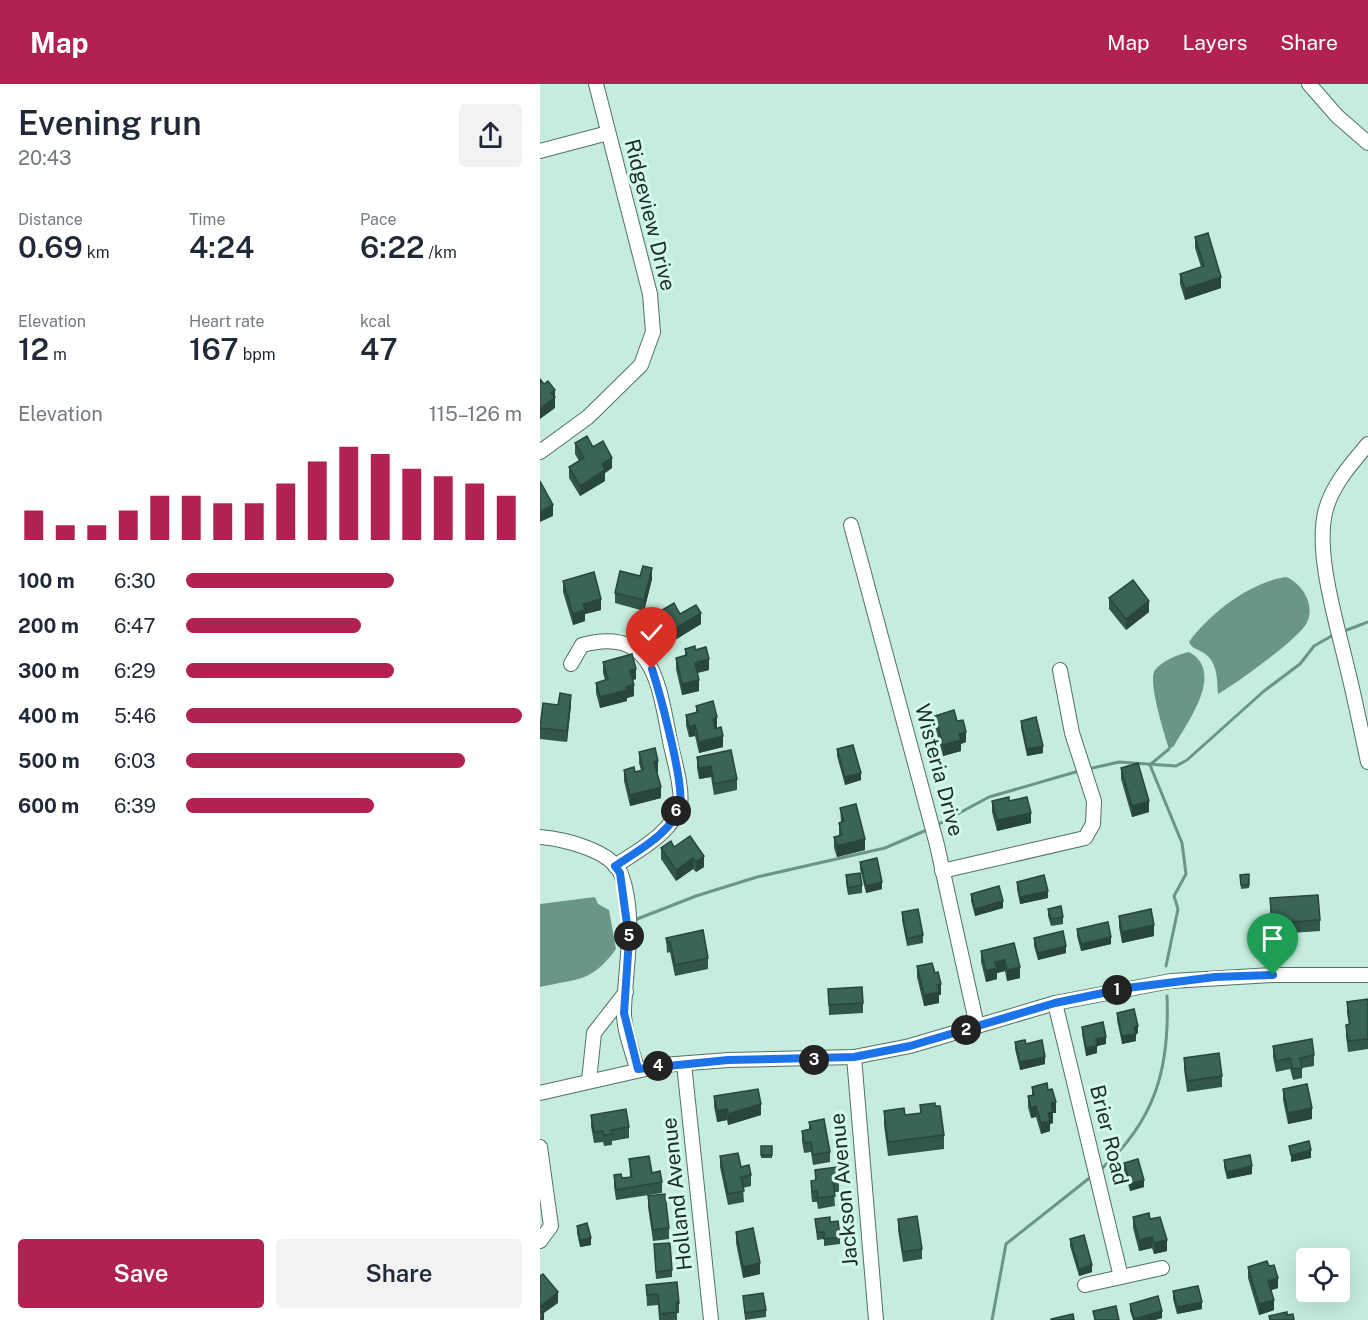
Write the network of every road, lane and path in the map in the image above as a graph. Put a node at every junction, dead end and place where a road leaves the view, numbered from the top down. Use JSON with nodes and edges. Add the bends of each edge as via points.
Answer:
{"nodes":[{"id":1,"x":596,"y":84,"type":"edge"},
{"id":2,"x":1309,"y":84,"type":"edge"},
{"id":3,"x":608,"y":134,"type":"junction"},
{"id":4,"x":1368,"y":143,"type":"edge"},
{"id":5,"x":540,"y":151,"type":"edge"},
{"id":6,"x":1368,"y":444,"type":"edge"},
{"id":7,"x":540,"y":452,"type":"edge"},
{"id":8,"x":851,"y":525,"type":"dead end"},
{"id":9,"x":571,"y":664,"type":"dead end"},
{"id":10,"x":1060,"y":670,"type":"dead end"},
{"id":11,"x":1368,"y":762,"type":"edge"},
{"id":12,"x":540,"y":837,"type":"edge"},
{"id":13,"x":615,"y":866,"type":"junction"},
{"id":14,"x":942,"y":871,"type":"junction"},
{"id":15,"x":1368,"y":975,"type":"edge"},
{"id":16,"x":626,"y":992,"type":"junction"},
{"id":17,"x":1055,"y":1003,"type":"junction"},
{"id":18,"x":977,"y":1026,"type":"junction"},
{"id":19,"x":854,"y":1057,"type":"junction"},
{"id":20,"x":684,"y":1064,"type":"junction"},
{"id":21,"x":638,"y":1069,"type":"junction"},
{"id":22,"x":589,"y":1081,"type":"junction"},
{"id":23,"x":540,"y":1093,"type":"edge"},
{"id":24,"x":540,"y":1147,"type":"edge"},
{"id":25,"x":540,"y":1241,"type":"edge"},
{"id":26,"x":1162,"y":1268,"type":"dead end"},
{"id":27,"x":1121,"y":1277,"type":"junction"},
{"id":28,"x":1085,"y":1286,"type":"dead end"},
{"id":29,"x":711,"y":1320,"type":"edge"},
{"id":30,"x":876,"y":1320,"type":"edge"}],
"edges":[{"from":1,"to":3,"type":"street","name":"Ridgeview Drive"},
{"from":2,"to":4,"type":"street"},
{"from":3,"to":5,"type":"street"},
{"from":3,"to":7,"type":"street","name":"Ridgeview Drive","via":[[650,294],[653,332],[641,364],[588,417]]},
{"from":6,"to":11,"type":"street","via":[[1341,477],[1325,509],[1324,536],[1331,601]]},
{"from":8,"to":14,"type":"street","name":"Wisteria Drive"},
{"from":9,"to":13,"type":"street","via":[[582,645],[606,640],[631,645],[652,669],[661,698],[680,804],[669,825]]},
{"from":10,"to":14,"type":"street","via":[[1072,733],[1094,801],[1093,824],[1085,838]]},
{"from":12,"to":13,"type":"street","via":[[583,846]]},
{"from":13,"to":16,"type":"street","via":[[627,907]]},
{"from":14,"to":18,"type":"street","name":"Wisteria Drive"},
{"from":15,"to":17,"type":"street","via":[[1215,977],[1138,986]]},
{"from":16,"to":21,"type":"street","via":[[624,1013]]},
{"from":16,"to":22,"type":"street","via":[[594,1033]]},
{"from":17,"to":18,"type":"street"},
{"from":17,"to":27,"type":"street","name":"Brier Road"},
{"from":18,"to":19,"type":"street","via":[[910,1046]]},
{"from":19,"to":20,"type":"street"},
{"from":19,"to":30,"type":"street","name":"Jackson Avenue"},
{"from":20,"to":21,"type":"street"},
{"from":20,"to":29,"type":"street","name":"Holland Avenue"},
{"from":21,"to":22,"type":"street"},
{"from":22,"to":23,"type":"street"},
{"from":24,"to":25,"type":"street","via":[[551,1226]]},
{"from":26,"to":27,"type":"street"},
{"from":27,"to":28,"type":"street"}]}
